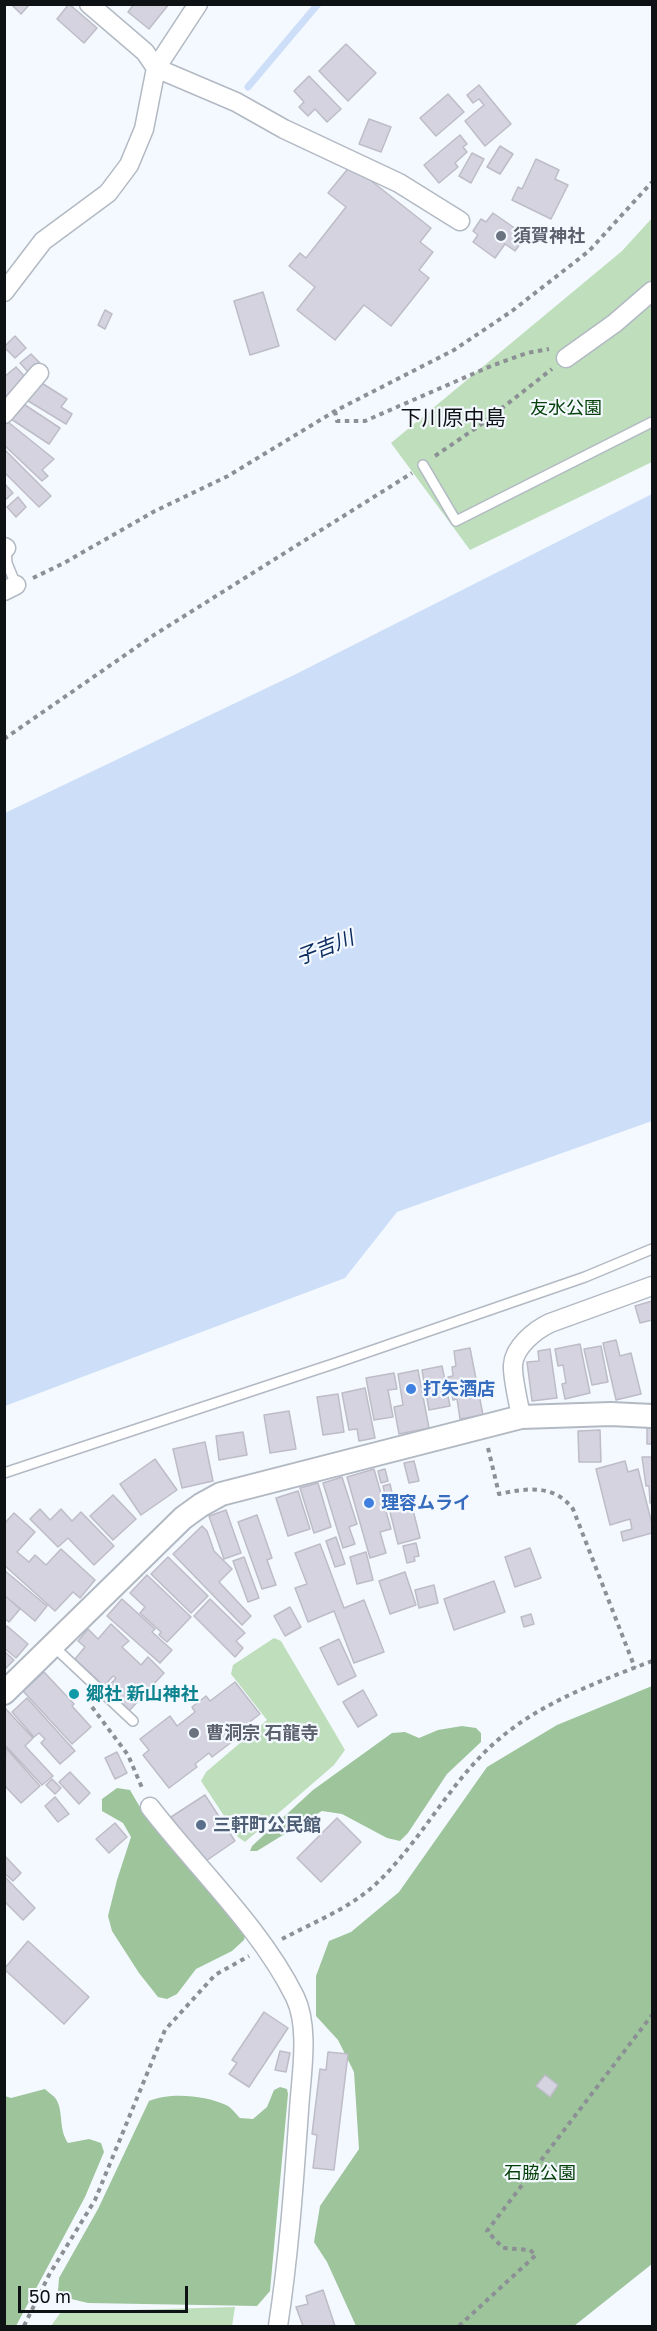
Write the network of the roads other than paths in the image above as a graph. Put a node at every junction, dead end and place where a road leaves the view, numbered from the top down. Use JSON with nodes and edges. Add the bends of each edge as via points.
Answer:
{"nodes":[{"id":1,"x":89,"y":4,"type":"edge"},
{"id":2,"x":198,"y":4,"type":"edge"},
{"id":3,"x":156,"y":68,"type":"junction"},
{"id":4,"x":460,"y":221,"type":"dead end"},
{"id":5,"x":652,"y":291,"type":"edge"},
{"id":6,"x":4,"y":292,"type":"edge"},
{"id":7,"x":566,"y":358,"type":"road end"},
{"id":8,"x":39,"y":373,"type":"dead end"},
{"id":9,"x":4,"y":414,"type":"edge"},
{"id":10,"x":652,"y":422,"type":"edge"},
{"id":11,"x":423,"y":465,"type":"road end"},
{"id":12,"x":5,"y":547,"type":"edge"},
{"id":13,"x":10,"y":588,"type":"edge"},
{"id":14,"x":652,"y":1249,"type":"edge"},
{"id":15,"x":652,"y":1286,"type":"edge"},
{"id":16,"x":652,"y":1416,"type":"edge"},
{"id":17,"x":521,"y":1418,"type":"junction"},
{"id":18,"x":4,"y":1473,"type":"edge"},
{"id":19,"x":52,"y":1645,"type":"junction"},
{"id":20,"x":4,"y":1693,"type":"edge"},
{"id":21,"x":133,"y":1721,"type":"dead end"},
{"id":22,"x":150,"y":1807,"type":"road end"},
{"id":23,"x":278,"y":2326,"type":"edge"}],
"edges":[{"from":1,"to":3,"type":"street","via":[[145,52]]},
{"from":2,"to":3,"type":"street"},
{"from":3,"to":4,"type":"street","via":[[236,102],[399,183]]},
{"from":3,"to":6,"type":"street","via":[[144,129],[129,165],[108,193],[43,241]]},
{"from":5,"to":7,"type":"street"},
{"from":8,"to":9,"type":"street"},
{"from":10,"to":11,"type":"lane","via":[[456,521]]},
{"from":12,"to":13,"type":"lane"},
{"from":14,"to":18,"type":"lane","via":[[585,1277],[336,1364]]},
{"from":15,"to":17,"type":"street","via":[[534,1331],[513,1364]]},
{"from":16,"to":17,"type":"street"},
{"from":17,"to":19,"type":"street","via":[[221,1494],[183,1518]]},
{"from":19,"to":20,"type":"street"},
{"from":19,"to":21,"type":"lane"},
{"from":22,"to":23,"type":"street","via":[[265,1948],[301,2011],[303,2034],[286,2276]]}]}
